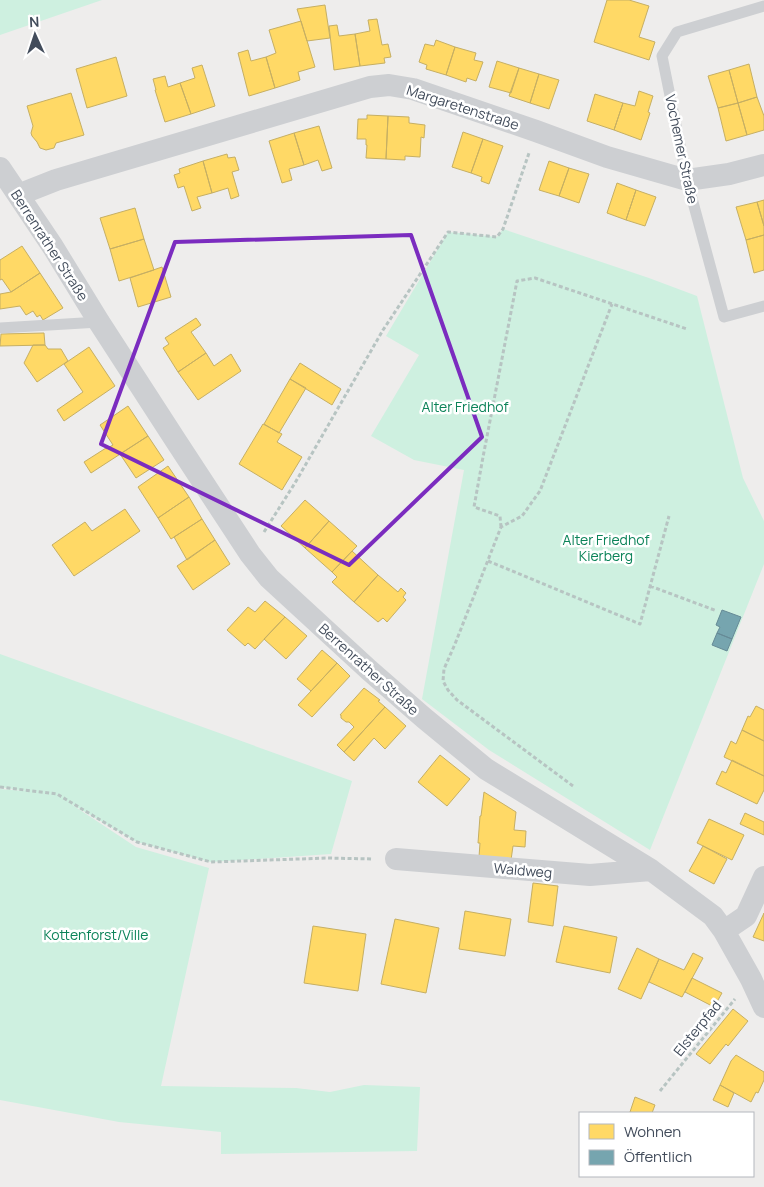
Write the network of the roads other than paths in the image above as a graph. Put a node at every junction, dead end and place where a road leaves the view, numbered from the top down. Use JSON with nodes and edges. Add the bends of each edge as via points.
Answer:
{"nodes":[{"id":1,"x":764,"y":6,"type":"edge"},
{"id":2,"x":764,"y":164,"type":"edge"},
{"id":3,"x":0,"y":168,"type":"edge"},
{"id":4,"x":687,"y":180,"type":"junction"},
{"id":5,"x":18,"y":195,"type":"junction"},
{"id":6,"x":764,"y":306,"type":"edge"},
{"id":7,"x":99,"y":322,"type":"junction"},
{"id":8,"x":0,"y":328,"type":"edge"},
{"id":9,"x":396,"y":859,"type":"road end"},
{"id":10,"x":650,"y":870,"type":"junction"},
{"id":11,"x":764,"y":877,"type":"edge"},
{"id":12,"x":724,"y":931,"type":"junction"},
{"id":13,"x":758,"y":975,"type":"edge"},
{"id":14,"x":764,"y":1007,"type":"edge"}],
"edges":[{"from":1,"to":4,"type":"lane","name":"Vochemer Straße","via":[[677,32],[662,56]]},
{"from":2,"to":4,"type":"street","name":"Margaretenstraße","via":[[729,174]]},
{"from":3,"to":5,"type":"street","name":"Berrenrather Straße"},
{"from":4,"to":5,"type":"street","name":"Margaretenstraße","via":[[607,157],[413,89],[389,85],[370,87],[56,180]]},
{"from":4,"to":6,"type":"lane","name":"Vochemer Straße","via":[[724,317]]},
{"from":5,"to":7,"type":"street","name":"Berrenrather Straße"},
{"from":7,"to":8,"type":"lane","name":"Berrenrather Straße"},
{"from":7,"to":10,"type":"street","name":"Berrenrather Straße","via":[[250,554],[269,578],[369,670],[486,769]]},
{"from":9,"to":10,"type":"street","name":"Waldweg","via":[[590,875]]},
{"from":10,"to":12,"type":"street","name":"Berrenrather Straße","via":[[713,916]]},
{"from":11,"to":12,"type":"street","via":[[746,916]]},
{"from":12,"to":13,"type":"street","name":"Berrenrather Straße"},
{"from":13,"to":14,"type":"street","name":"Berrenrather Straße"}]}
